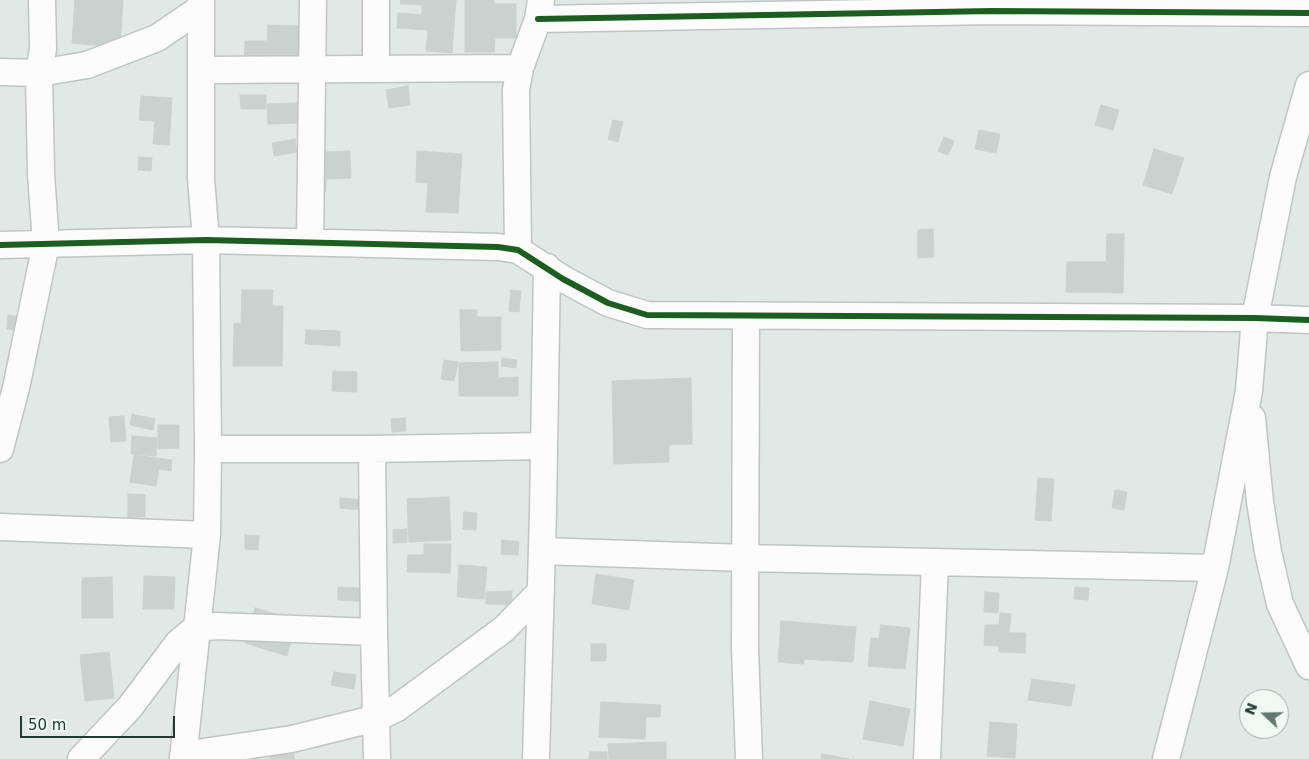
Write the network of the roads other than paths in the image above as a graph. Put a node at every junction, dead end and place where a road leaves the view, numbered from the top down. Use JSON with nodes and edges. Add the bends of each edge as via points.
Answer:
{"nodes":[{"id":1,"x":42,"y":0,"type":"edge"},
{"id":2,"x":313,"y":0,"type":"edge"},
{"id":3,"x":376,"y":0,"type":"edge"},
{"id":4,"x":201,"y":4,"type":"edge"},
{"id":5,"x":947,"y":6,"type":"edge"},
{"id":6,"x":539,"y":9,"type":"edge"},
{"id":7,"x":1309,"y":13,"type":"edge"},
{"id":8,"x":520,"y":68,"type":"junction"},
{"id":9,"x":313,"y":69,"type":"junction"},
{"id":10,"x":376,"y":69,"type":"junction"},
{"id":11,"x":4,"y":70,"type":"edge"},
{"id":12,"x":201,"y":70,"type":"junction"},
{"id":13,"x":39,"y":73,"type":"junction"},
{"id":14,"x":1309,"y":85,"type":"edge"},
{"id":15,"x":206,"y":240,"type":"junction"},
{"id":16,"x":310,"y":242,"type":"junction"},
{"id":17,"x":46,"y":244,"type":"junction"},
{"id":18,"x":0,"y":245,"type":"edge"},
{"id":19,"x":518,"y":250,"type":"junction"},
{"id":20,"x":546,"y":267,"type":"junction"},
{"id":21,"x":746,"y":316,"type":"junction"},
{"id":22,"x":1255,"y":318,"type":"junction"},
{"id":23,"x":1309,"y":320,"type":"edge"},
{"id":24,"x":1249,"y":391,"type":"junction"},
{"id":25,"x":544,"y":446,"type":"junction"},
{"id":26,"x":0,"y":449,"type":"edge"},
{"id":27,"x":208,"y":449,"type":"junction"},
{"id":28,"x":372,"y":449,"type":"junction"},
{"id":29,"x":0,"y":527,"type":"edge"},
{"id":30,"x":206,"y":536,"type":"junction"},
{"id":31,"x":542,"y":551,"type":"junction"},
{"id":32,"x":745,"y":558,"type":"junction"},
{"id":33,"x":934,"y":562,"type":"junction"},
{"id":34,"x":1215,"y":568,"type":"junction"},
{"id":35,"x":541,"y":591,"type":"junction"},
{"id":36,"x":196,"y":628,"type":"junction"},
{"id":37,"x":374,"y":632,"type":"junction"},
{"id":38,"x":1309,"y":666,"type":"edge"},
{"id":39,"x":377,"y":718,"type":"junction"},
{"id":40,"x":183,"y":757,"type":"edge"},
{"id":41,"x":81,"y":759,"type":"edge"},
{"id":42,"x":377,"y":759,"type":"edge"},
{"id":43,"x":536,"y":759,"type":"edge"},
{"id":44,"x":749,"y":759,"type":"edge"},
{"id":45,"x":927,"y":759,"type":"edge"},
{"id":46,"x":1166,"y":759,"type":"edge"}],
"edges":[{"from":1,"to":13,"type":"street","via":[[43,49]]},
{"from":2,"to":9,"type":"street"},
{"from":3,"to":10,"type":"street"},
{"from":4,"to":12,"type":"street"},
{"from":4,"to":13,"type":"street","via":[[157,38],[87,65]]},
{"from":5,"to":6,"type":"street"},
{"from":5,"to":7,"type":"street"},
{"from":6,"to":8,"type":"street"},
{"from":8,"to":10,"type":"street"},
{"from":8,"to":19,"type":"street","via":[[516,90]]},
{"from":9,"to":10,"type":"street"},
{"from":9,"to":12,"type":"street"},
{"from":9,"to":16,"type":"street"},
{"from":11,"to":13,"type":"street"},
{"from":12,"to":15,"type":"street","via":[[201,179]]},
{"from":13,"to":17,"type":"street"},
{"from":14,"to":22,"type":"street","via":[[1283,177]]},
{"from":15,"to":16,"type":"street"},
{"from":15,"to":17,"type":"street"},
{"from":15,"to":27,"type":"street"},
{"from":16,"to":19,"type":"street","via":[[470,245]]},
{"from":17,"to":18,"type":"street"},
{"from":17,"to":26,"type":"street"},
{"from":19,"to":20,"type":"street"},
{"from":20,"to":21,"type":"street","via":[[608,303],[647,315]]},
{"from":20,"to":25,"type":"street"},
{"from":21,"to":22,"type":"street"},
{"from":21,"to":32,"type":"street"},
{"from":22,"to":23,"type":"street"},
{"from":22,"to":24,"type":"street"},
{"from":24,"to":34,"type":"street"},
{"from":24,"to":38,"type":"street","via":[[1268,552],[1280,604]]},
{"from":25,"to":28,"type":"street"},
{"from":25,"to":31,"type":"street"},
{"from":27,"to":28,"type":"street"},
{"from":27,"to":30,"type":"street"},
{"from":28,"to":37,"type":"street"},
{"from":29,"to":30,"type":"street"},
{"from":30,"to":36,"type":"street"},
{"from":31,"to":32,"type":"street"},
{"from":31,"to":35,"type":"street"},
{"from":32,"to":33,"type":"street"},
{"from":32,"to":44,"type":"street"},
{"from":33,"to":34,"type":"street"},
{"from":33,"to":45,"type":"street"},
{"from":34,"to":46,"type":"street"},
{"from":35,"to":39,"type":"street","via":[[504,629],[397,708]]},
{"from":35,"to":43,"type":"street"},
{"from":36,"to":37,"type":"street"},
{"from":36,"to":40,"type":"street"},
{"from":36,"to":41,"type":"street","via":[[178,643],[130,707]]},
{"from":37,"to":39,"type":"street"},
{"from":39,"to":40,"type":"street","via":[[292,740]]},
{"from":39,"to":42,"type":"street"}]}
